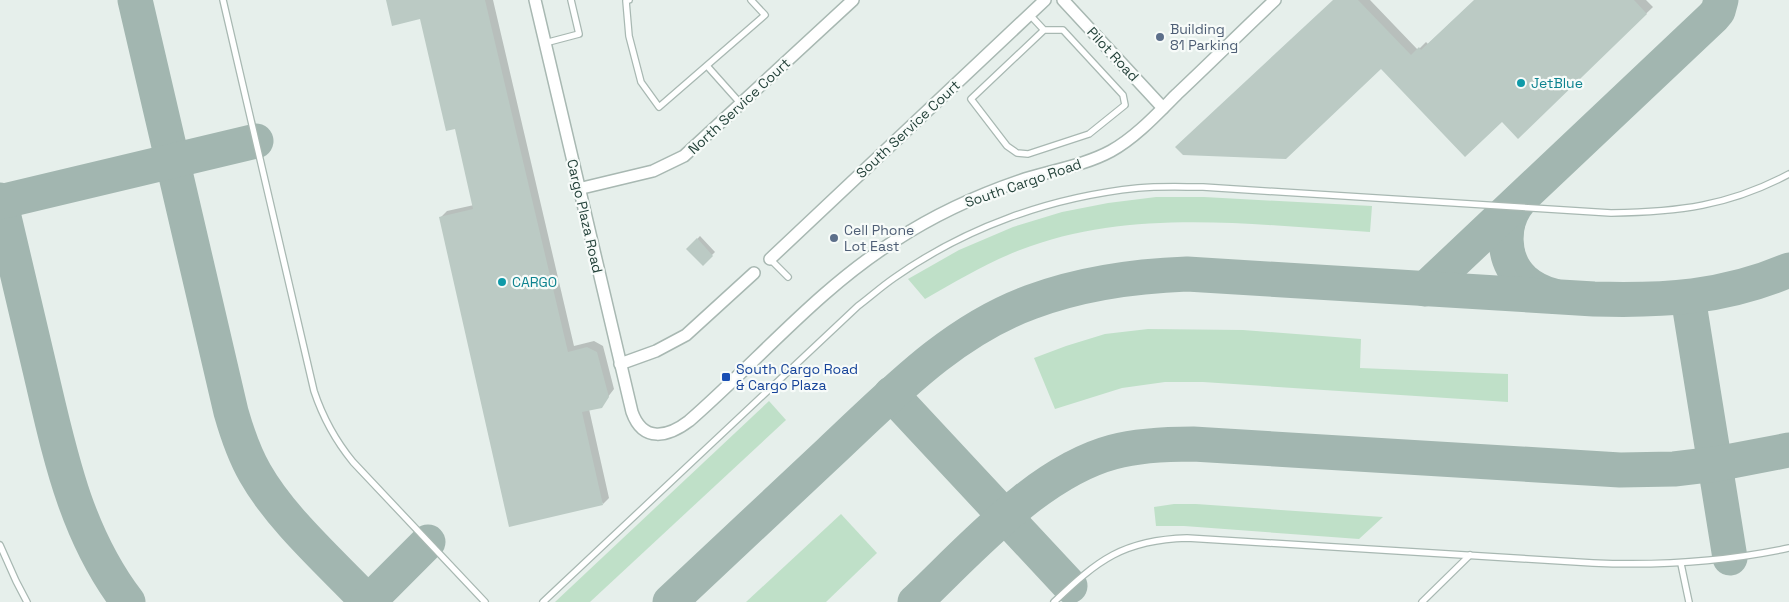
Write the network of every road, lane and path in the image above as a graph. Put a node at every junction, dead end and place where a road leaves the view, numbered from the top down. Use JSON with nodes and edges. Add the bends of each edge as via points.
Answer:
{"nodes":[{"id":1,"x":223,"y":0,"type":"edge"},
{"id":2,"x":535,"y":0,"type":"edge"},
{"id":3,"x":571,"y":0,"type":"edge"},
{"id":4,"x":629,"y":0,"type":"edge"},
{"id":5,"x":751,"y":0,"type":"edge"},
{"id":6,"x":853,"y":0,"type":"edge"},
{"id":7,"x":1045,"y":0,"type":"edge"},
{"id":8,"x":1062,"y":0,"type":"edge"},
{"id":9,"x":1275,"y":0,"type":"edge"},
{"id":10,"x":1030,"y":15,"type":"junction"},
{"id":11,"x":1044,"y":30,"type":"junction"},
{"id":12,"x":544,"y":42,"type":"junction"},
{"id":13,"x":708,"y":67,"type":"junction"},
{"id":14,"x":741,"y":104,"type":"junction"},
{"id":15,"x":1163,"y":108,"type":"junction"},
{"id":16,"x":1789,"y":174,"type":"edge"},
{"id":17,"x":578,"y":189,"type":"junction"},
{"id":18,"x":770,"y":258,"type":"joint"},
{"id":19,"x":754,"y":273,"type":"dead end"},
{"id":20,"x":788,"y":276,"type":"dead end"},
{"id":21,"x":620,"y":364,"type":"junction"},
{"id":22,"x":643,"y":430,"type":"joint"},
{"id":23,"x":0,"y":545,"type":"edge"},
{"id":24,"x":1789,"y":548,"type":"edge"},
{"id":25,"x":1470,"y":555,"type":"junction"},
{"id":26,"x":1682,"y":564,"type":"junction"},
{"id":27,"x":1424,"y":601,"type":"edge"},
{"id":28,"x":27,"y":602,"type":"edge"},
{"id":29,"x":485,"y":602,"type":"edge"},
{"id":30,"x":543,"y":602,"type":"edge"},
{"id":31,"x":1054,"y":602,"type":"edge"},
{"id":32,"x":1689,"y":602,"type":"edge"}],
"edges":[{"from":1,"to":29,"type":"lane","via":[[314,391],[326,422],[353,462]]},
{"from":2,"to":12,"type":"street","name":"Cargo Plaza Road"},
{"from":3,"to":12,"type":"lane","via":[[579,34]]},
{"from":4,"to":13,"type":"lane","via":[[626,1],[629,36],[641,82],[659,107]]},
{"from":5,"to":13,"type":"lane","via":[[765,16]]},
{"from":6,"to":14,"type":"street","name":"North Service Court"},
{"from":7,"to":10,"type":"street","name":"South Service Court"},
{"from":8,"to":15,"type":"street","name":"Pilot Road"},
{"from":9,"to":15,"type":"street","name":"South Cargo Road"},
{"from":10,"to":11,"type":"lane"},
{"from":10,"to":18,"type":"street","name":"South Service Court"},
{"from":11,"to":11,"type":"lane","via":[[971,99],[1007,146],[1017,153],[1028,154],[1089,134],[1125,104],[1123,95],[1063,30]]},
{"from":12,"to":17,"type":"street","name":"Cargo Plaza Road"},
{"from":13,"to":14,"type":"lane"},
{"from":14,"to":17,"type":"street","name":"North Service Court","via":[[678,160],[653,171]]},
{"from":15,"to":22,"type":"street","name":"South Cargo Road","via":[[1113,150],[988,193],[897,238],[832,287],[682,427],[661,435]]},
{"from":16,"to":30,"type":"lane","via":[[1728,200],[1682,210],[1650,212],[1602,212],[1204,187],[1140,188],[1081,196],[1038,208],[958,239],[893,278]]},
{"from":17,"to":21,"type":"street","name":"Cargo Plaza Road"},
{"from":18,"to":20,"type":"lane"},
{"from":19,"to":21,"type":"street","via":[[686,336]]},
{"from":21,"to":22,"type":"street","name":"Cargo Plaza Road","via":[[632,412]]},
{"from":23,"to":28,"type":"lane"},
{"from":24,"to":26,"type":"lane"},
{"from":25,"to":26,"type":"lane","via":[[1594,564]]},
{"from":25,"to":27,"type":"lane"},
{"from":25,"to":31,"type":"lane","via":[[1197,538],[1164,539],[1135,545],[1108,557]]},
{"from":26,"to":32,"type":"lane"}]}
